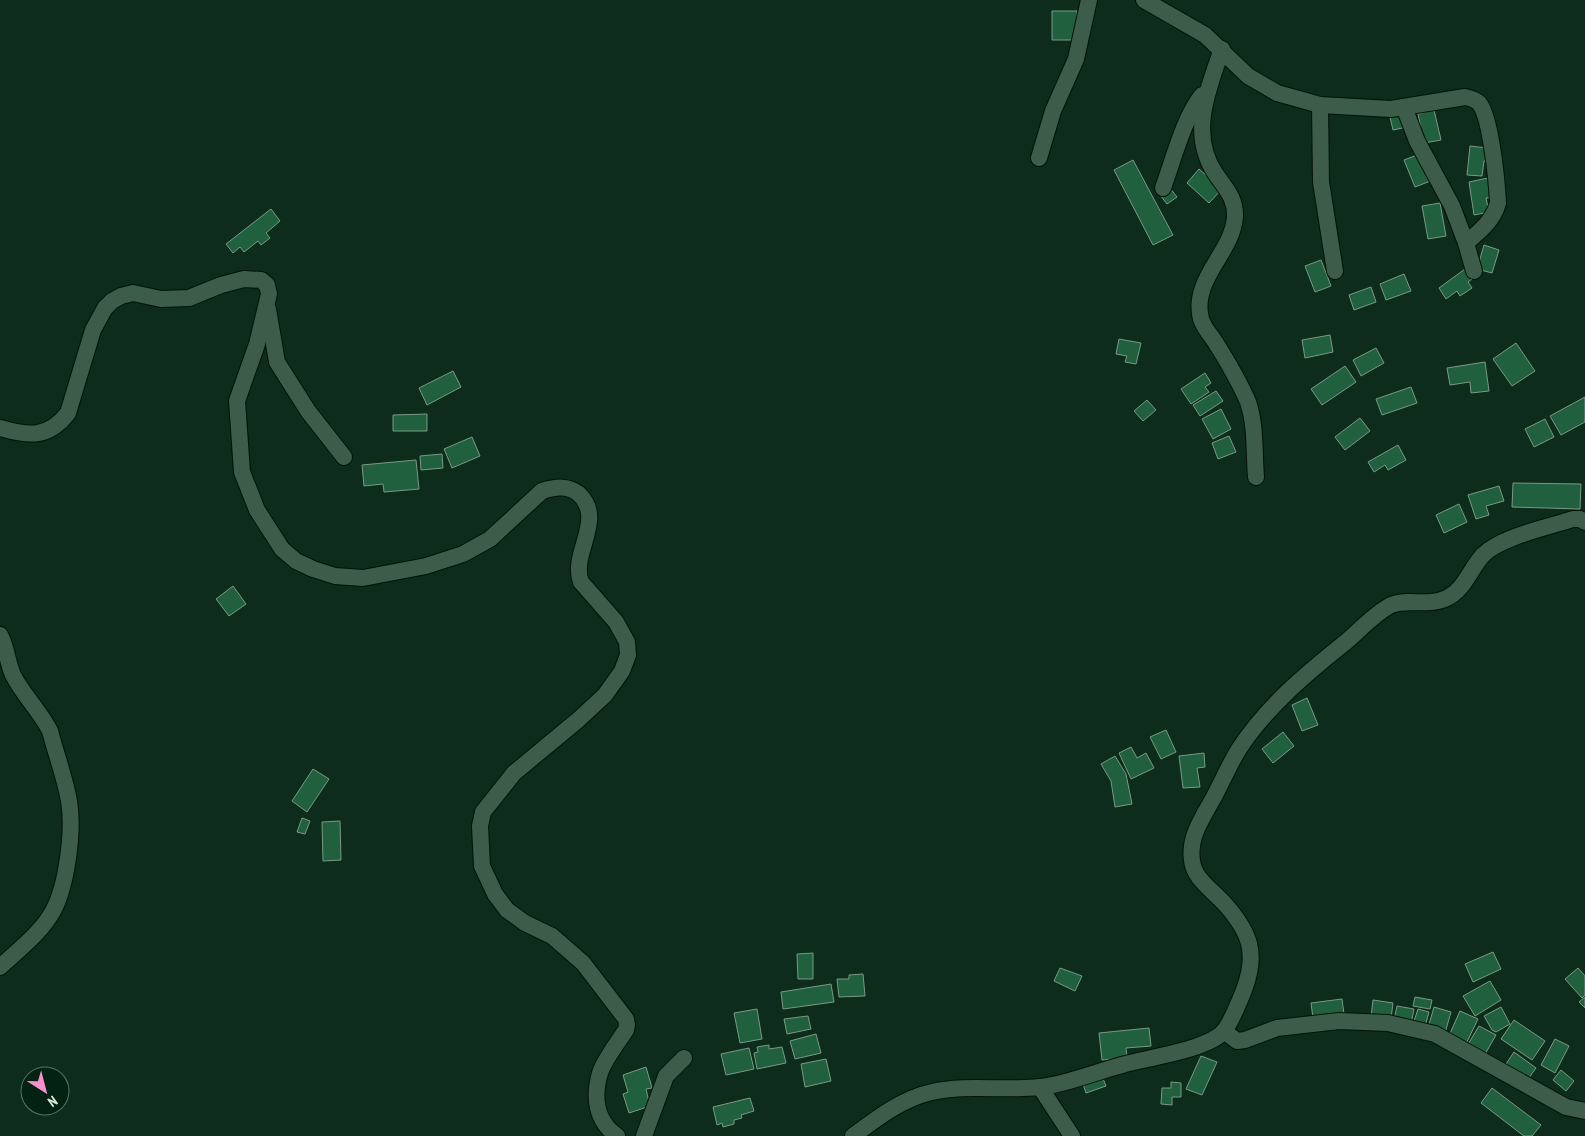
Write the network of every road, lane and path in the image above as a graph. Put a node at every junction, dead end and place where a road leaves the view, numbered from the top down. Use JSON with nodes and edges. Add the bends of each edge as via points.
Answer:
{"nodes":[{"id":1,"x":1089,"y":0,"type":"edge"},
{"id":2,"x":1144,"y":0,"type":"edge"},
{"id":3,"x":1222,"y":49,"type":"junction"},
{"id":4,"x":1208,"y":88,"type":"junction"},
{"id":5,"x":1320,"y":106,"type":"junction"},
{"id":6,"x":1404,"y":107,"type":"junction"},
{"id":7,"x":1039,"y":158,"type":"dead end"},
{"id":8,"x":1163,"y":188,"type":"dead end"},
{"id":9,"x":1466,"y":243,"type":"junction"},
{"id":10,"x":1474,"y":270,"type":"dead end"},
{"id":11,"x":1335,"y":271,"type":"dead end"},
{"id":12,"x":267,"y":305,"type":"junction"},
{"id":13,"x":0,"y":428,"type":"edge"},
{"id":14,"x":344,"y":457,"type":"dead end"},
{"id":15,"x":1256,"y":478,"type":"dead end"},
{"id":16,"x":1585,"y":522,"type":"edge"},
{"id":17,"x":0,"y":634,"type":"edge"},
{"id":18,"x":0,"y":967,"type":"edge"},
{"id":19,"x":1224,"y":1031,"type":"junction"},
{"id":20,"x":684,"y":1058,"type":"dead end"},
{"id":21,"x":1040,"y":1087,"type":"junction"},
{"id":22,"x":1585,"y":1111,"type":"edge"},
{"id":23,"x":617,"y":1136,"type":"edge"},
{"id":24,"x":644,"y":1136,"type":"edge"},
{"id":25,"x":852,"y":1136,"type":"edge"},
{"id":26,"x":1072,"y":1136,"type":"edge"}],
"edges":[{"from":1,"to":7,"type":"street","via":[[1076,59],[1053,111]]},
{"from":2,"to":3,"type":"street","via":[[1205,34]]},
{"from":3,"to":4,"type":"street"},
{"from":3,"to":5,"type":"street","via":[[1248,76],[1277,94]]},
{"from":4,"to":8,"type":"street","via":[[1195,106]]},
{"from":4,"to":15,"type":"street","via":[[1201,139],[1214,172],[1234,200],[1235,215],[1226,244],[1206,278],[1200,306],[1202,320],[1247,402],[1253,431]]},
{"from":5,"to":6,"type":"street"},
{"from":5,"to":11,"type":"street","via":[[1321,182]]},
{"from":6,"to":9,"type":"street","via":[[1417,141],[1452,206]]},
{"from":6,"to":9,"type":"street","via":[[1465,97],[1473,99],[1483,111],[1488,126],[1498,203],[1490,221]]},
{"from":9,"to":10,"type":"street"},
{"from":12,"to":13,"type":"street","via":[[267,285],[261,280],[244,279],[188,298],[161,299],[138,293],[120,296],[105,308],[92,330],[68,413],[60,423],[37,434]]},
{"from":12,"to":14,"type":"street","via":[[277,362],[308,411]]},
{"from":12,"to":23,"type":"street","via":[[237,401],[242,472],[257,510],[282,549],[296,561],[335,576],[363,578],[426,566],[463,554],[490,539],[542,491],[568,488],[584,499],[588,511],[588,532],[578,576],[616,622],[626,642],[628,656],[605,695],[514,773],[483,812],[480,849],[482,866],[494,894],[507,910],[552,936],[584,963],[626,1019],[626,1030],[600,1072],[597,1090],[596,1106],[600,1119]]},
{"from":16,"to":19,"type":"street","via":[[1573,519],[1511,539],[1483,555],[1465,582],[1449,597],[1432,602],[1397,603],[1376,615],[1274,704],[1239,750],[1192,845],[1192,863],[1196,873],[1239,922],[1252,954],[1249,975]]},
{"from":17,"to":18,"type":"street","via":[[14,677],[50,731],[69,802],[70,823],[68,857],[60,896],[42,926]]},
{"from":19,"to":21,"type":"street","via":[[1210,1041],[1187,1049]]},
{"from":19,"to":22,"type":"street","via":[[1237,1041],[1277,1028],[1339,1021],[1388,1023],[1435,1034],[1566,1107]]},
{"from":20,"to":24,"type":"street","via":[[666,1076]]},
{"from":21,"to":25,"type":"street","via":[[932,1092],[898,1106]]},
{"from":21,"to":26,"type":"street"}]}
